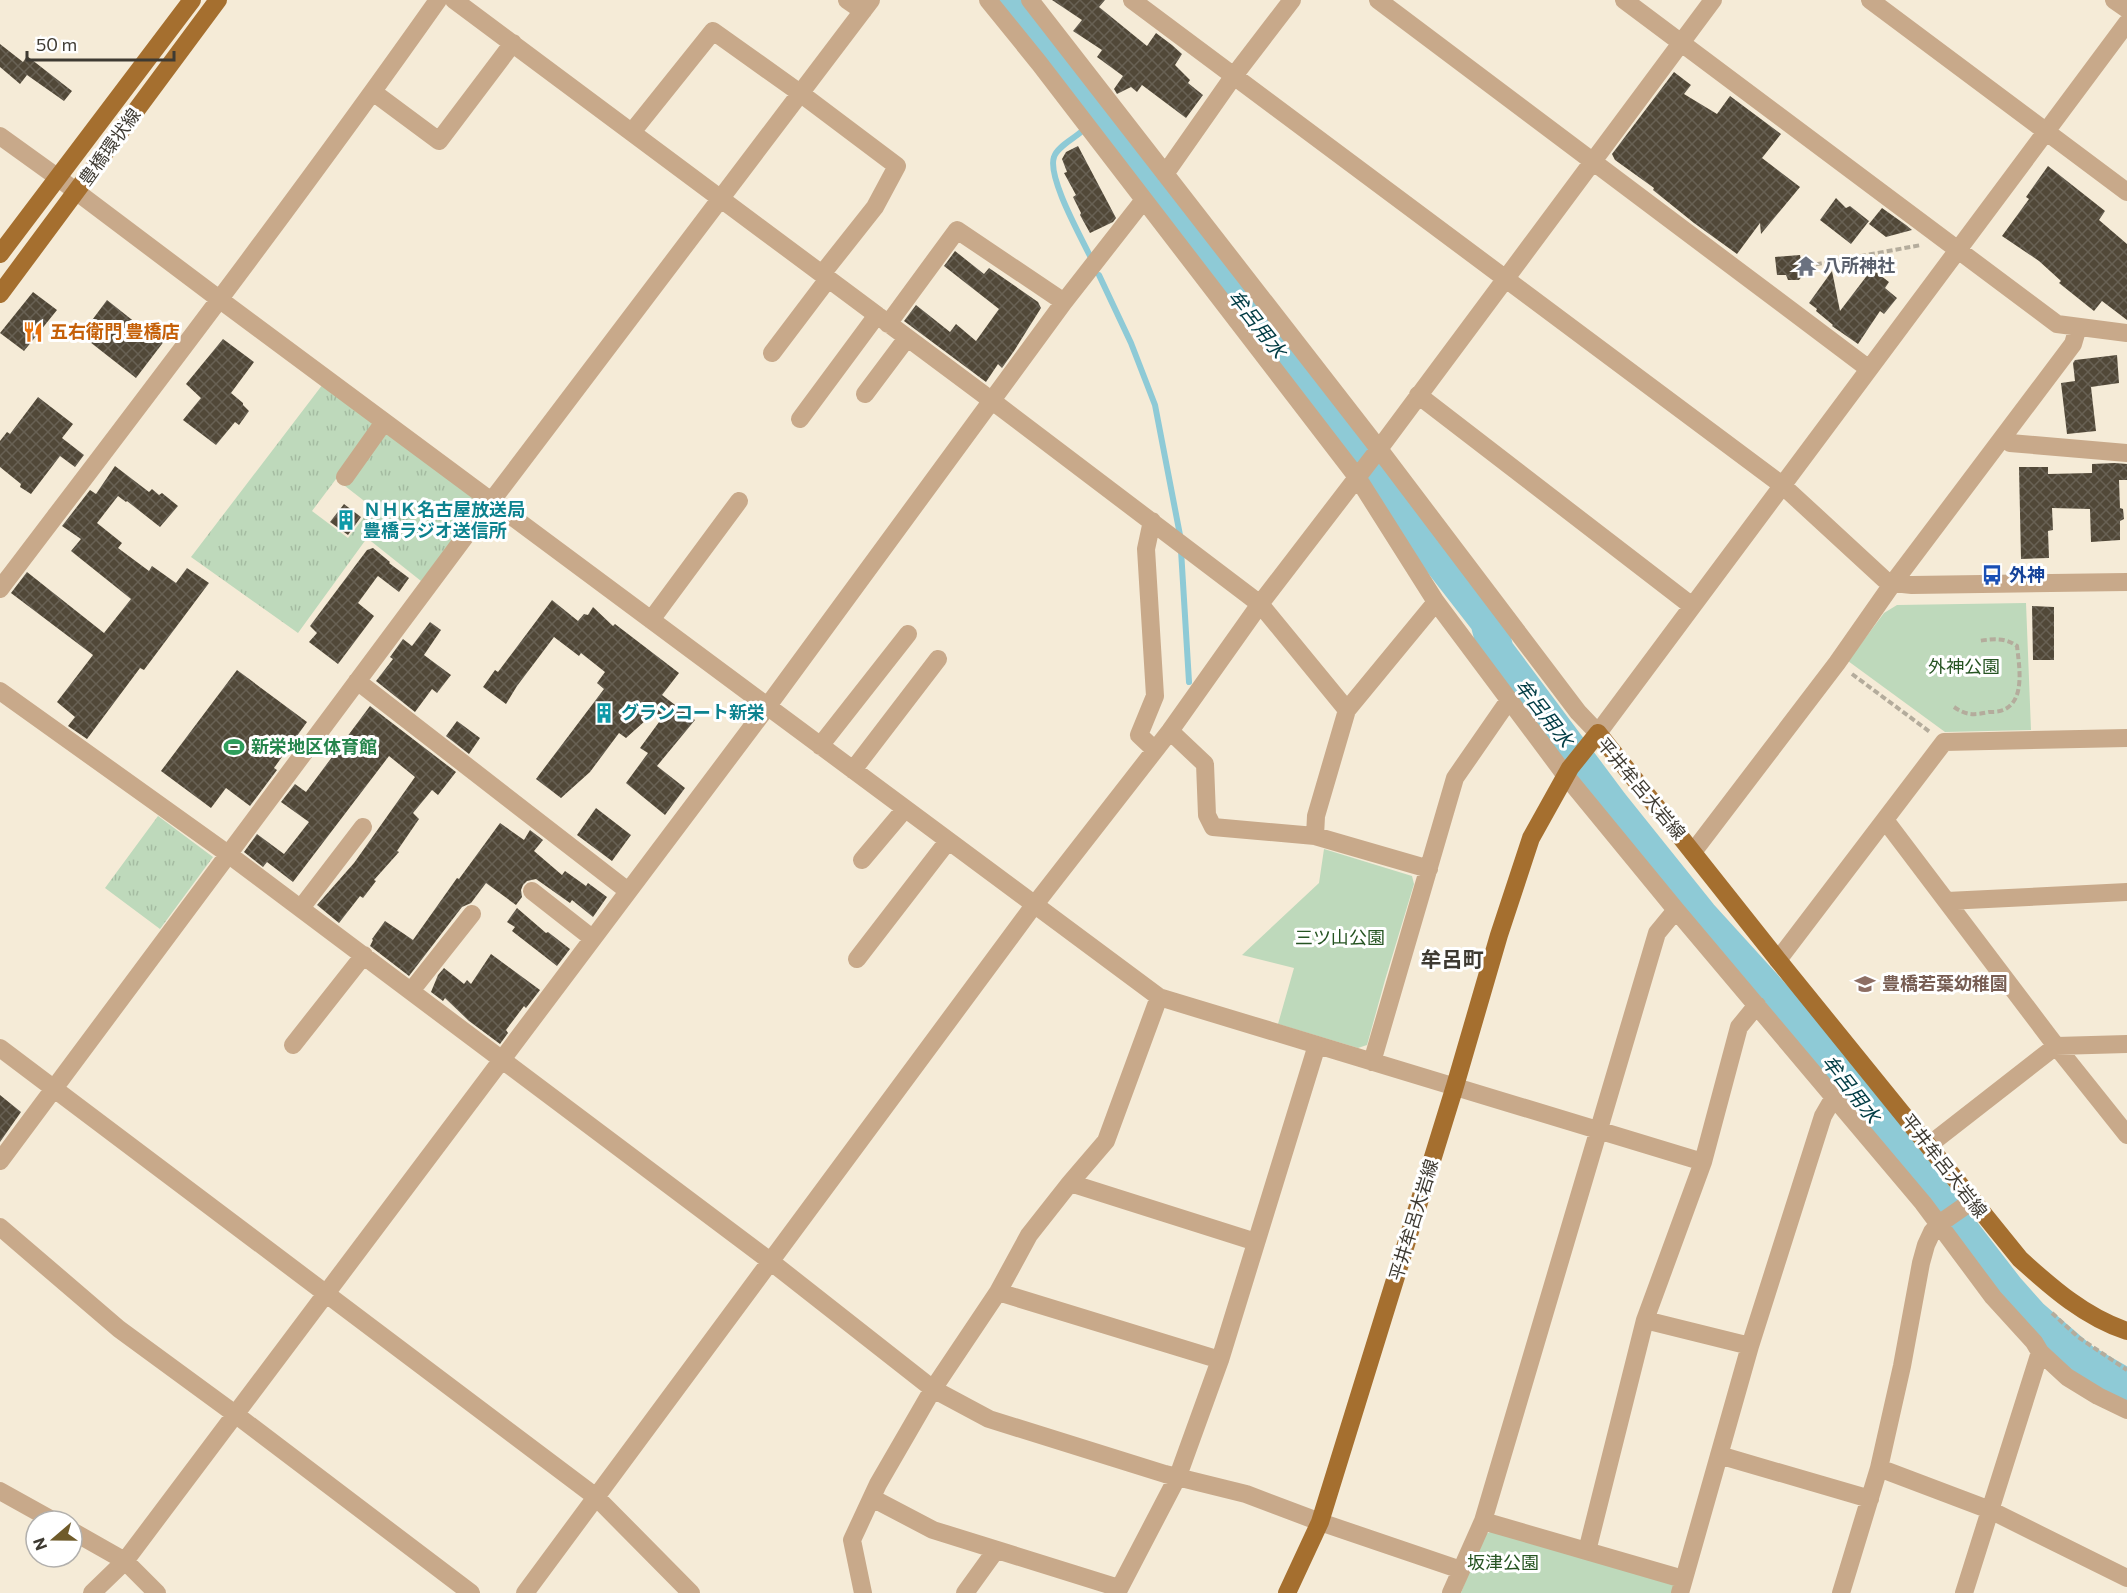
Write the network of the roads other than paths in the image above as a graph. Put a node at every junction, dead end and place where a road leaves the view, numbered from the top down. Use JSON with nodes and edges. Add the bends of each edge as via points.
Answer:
{"nodes":[{"id":1,"x":192,"y":0,"type":"edge"},
{"id":2,"x":218,"y":0,"type":"edge"},
{"id":3,"x":438,"y":0,"type":"edge"},
{"id":4,"x":454,"y":0,"type":"edge"},
{"id":5,"x":847,"y":0,"type":"edge"},
{"id":6,"x":988,"y":0,"type":"edge"},
{"id":7,"x":1030,"y":0,"type":"edge"},
{"id":8,"x":1132,"y":0,"type":"edge"},
{"id":9,"x":1292,"y":0,"type":"edge"},
{"id":10,"x":1378,"y":0,"type":"edge"},
{"id":11,"x":1624,"y":0,"type":"edge"},
{"id":12,"x":1713,"y":0,"type":"edge"},
{"id":13,"x":1870,"y":0,"type":"edge"},
{"id":14,"x":2114,"y":0,"type":"edge"},
{"id":15,"x":867,"y":6,"type":"edge"},
{"id":16,"x":2127,"y":9,"type":"edge"},
{"id":17,"x":2127,"y":23,"type":"edge"},
{"id":18,"x":513,"y":43,"type":"junction"},
{"id":19,"x":1682,"y":43,"type":"junction"},
{"id":20,"x":1050,"y":53,"type":"junction"},
{"id":21,"x":1233,"y":77,"type":"junction"},
{"id":22,"x":373,"y":92,"type":"junction"},
{"id":23,"x":800,"y":93,"type":"junction"},
{"id":24,"x":2046,"y":131,"type":"junction"},
{"id":25,"x":632,"y":132,"type":"junction"},
{"id":26,"x":0,"y":136,"type":"edge"},
{"id":27,"x":1592,"y":162,"type":"junction"},
{"id":28,"x":1165,"y":174,"type":"junction"},
{"id":29,"x":57,"y":177,"type":"junction"},
{"id":30,"x":77,"y":192,"type":"junction"},
{"id":31,"x":2127,"y":192,"type":"edge"},
{"id":32,"x":719,"y":198,"type":"junction"},
{"id":33,"x":1143,"y":201,"type":"junction"},
{"id":34,"x":1958,"y":249,"type":"junction"},
{"id":35,"x":0,"y":254,"type":"edge"},
{"id":36,"x":825,"y":276,"type":"junction"},
{"id":37,"x":1504,"y":279,"type":"junction"},
{"id":38,"x":0,"y":294,"type":"edge"},
{"id":39,"x":219,"y":300,"type":"junction"},
{"id":40,"x":1064,"y":302,"type":"junction"},
{"id":41,"x":883,"y":320,"type":"junction"},
{"id":42,"x":2078,"y":327,"type":"junction"},
{"id":43,"x":2127,"y":333,"type":"edge"},
{"id":44,"x":907,"y":338,"type":"junction"},
{"id":45,"x":772,"y":353,"type":"dead end"},
{"id":46,"x":1869,"y":369,"type":"junction"},
{"id":47,"x":865,"y":394,"type":"dead end"},
{"id":48,"x":1418,"y":395,"type":"junction"},
{"id":49,"x":992,"y":400,"type":"junction"},
{"id":50,"x":800,"y":419,"type":"dead end"},
{"id":51,"x":384,"y":422,"type":"junction"},
{"id":52,"x":2003,"y":437,"type":"junction"},
{"id":53,"x":1376,"y":452,"type":"junction"},
{"id":54,"x":2127,"y":453,"type":"edge"},
{"id":55,"x":1359,"y":474,"type":"junction"},
{"id":56,"x":345,"y":477,"type":"dead end"},
{"id":57,"x":1782,"y":485,"type":"junction"},
{"id":58,"x":491,"y":501,"type":"junction"},
{"id":59,"x":739,"y":501,"type":"dead end"},
{"id":60,"x":1152,"y":521,"type":"junction"},
{"id":61,"x":2127,"y":582,"type":"edge"},
{"id":62,"x":1893,"y":583,"type":"junction"},
{"id":63,"x":0,"y":589,"type":"edge"},
{"id":64,"x":1436,"y":602,"type":"junction"},
{"id":65,"x":1260,"y":604,"type":"junction"},
{"id":66,"x":1692,"y":606,"type":"junction"},
{"id":67,"x":651,"y":620,"type":"junction"},
{"id":68,"x":908,"y":634,"type":"dead end"},
{"id":69,"x":938,"y":658,"type":"dead end"},
{"id":70,"x":357,"y":681,"type":"junction"},
{"id":71,"x":0,"y":691,"type":"edge"},
{"id":72,"x":1509,"y":700,"type":"junction"},
{"id":73,"x":767,"y":706,"type":"junction"},
{"id":74,"x":1347,"y":710,"type":"junction"},
{"id":75,"x":1170,"y":731,"type":"junction"},
{"id":76,"x":1594,"y":738,"type":"junction"},
{"id":77,"x":2127,"y":738,"type":"edge"},
{"id":78,"x":820,"y":746,"type":"junction"},
{"id":79,"x":1155,"y":750,"type":"junction"},
{"id":80,"x":853,"y":770,"type":"junction"},
{"id":81,"x":1568,"y":772,"type":"junction"},
{"id":82,"x":905,"y":808,"type":"junction"},
{"id":83,"x":1885,"y":820,"type":"junction"},
{"id":84,"x":363,"y":827,"type":"dead end"},
{"id":85,"x":1315,"y":836,"type":"junction"},
{"id":86,"x":948,"y":841,"type":"junction"},
{"id":87,"x":1693,"y":852,"type":"junction"},
{"id":88,"x":228,"y":854,"type":"junction"},
{"id":89,"x":862,"y":860,"type":"dead end"},
{"id":90,"x":1430,"y":869,"type":"junction"},
{"id":91,"x":532,"y":891,"type":"dead end"},
{"id":92,"x":628,"y":891,"type":"junction"},
{"id":93,"x":2127,"y":892,"type":"edge"},
{"id":94,"x":1947,"y":901,"type":"junction"},
{"id":95,"x":1034,"y":905,"type":"junction"},
{"id":96,"x":301,"y":908,"type":"junction"},
{"id":97,"x":1676,"y":910,"type":"junction"},
{"id":98,"x":472,"y":914,"type":"dead end"},
{"id":99,"x":592,"y":938,"type":"junction"},
{"id":100,"x":364,"y":956,"type":"junction"},
{"id":101,"x":857,"y":959,"type":"dead end"},
{"id":102,"x":1778,"y":960,"type":"junction"},
{"id":103,"x":411,"y":991,"type":"junction"},
{"id":104,"x":1159,"y":997,"type":"junction"},
{"id":105,"x":1757,"y":1005,"type":"junction"},
{"id":106,"x":2127,"y":1044,"type":"edge"},
{"id":107,"x":293,"y":1045,"type":"dead end"},
{"id":108,"x":1317,"y":1045,"type":"junction"},
{"id":109,"x":2056,"y":1046,"type":"junction"},
{"id":110,"x":0,"y":1048,"type":"edge"},
{"id":111,"x":502,"y":1059,"type":"junction"},
{"id":112,"x":1372,"y":1062,"type":"junction"},
{"id":113,"x":1455,"y":1086,"type":"junction"},
{"id":114,"x":54,"y":1088,"type":"junction"},
{"id":115,"x":1834,"y":1097,"type":"junction"},
{"id":116,"x":1598,"y":1129,"type":"junction"},
{"id":117,"x":2127,"y":1135,"type":"edge"},
{"id":118,"x":1929,"y":1145,"type":"junction"},
{"id":119,"x":0,"y":1161,"type":"edge"},
{"id":120,"x":1703,"y":1162,"type":"junction"},
{"id":121,"x":1070,"y":1183,"type":"junction"},
{"id":122,"x":1953,"y":1214,"type":"junction"},
{"id":123,"x":0,"y":1227,"type":"edge"},
{"id":124,"x":1256,"y":1242,"type":"junction"},
{"id":125,"x":770,"y":1261,"type":"junction"},
{"id":126,"x":998,"y":1292,"type":"junction"},
{"id":127,"x":326,"y":1293,"type":"junction"},
{"id":128,"x":1645,"y":1320,"type":"junction"},
{"id":129,"x":2127,"y":1331,"type":"edge"},
{"id":130,"x":1750,"y":1346,"type":"junction"},
{"id":131,"x":2040,"y":1352,"type":"junction"},
{"id":132,"x":1220,"y":1360,"type":"junction"},
{"id":133,"x":933,"y":1389,"type":"junction"},
{"id":134,"x":2127,"y":1410,"type":"edge"},
{"id":135,"x":235,"y":1414,"type":"junction"},
{"id":136,"x":1719,"y":1455,"type":"junction"},
{"id":137,"x":1879,"y":1468,"type":"junction"},
{"id":138,"x":1178,"y":1476,"type":"junction"},
{"id":139,"x":0,"y":1491,"type":"edge"},
{"id":140,"x":596,"y":1497,"type":"junction"},
{"id":141,"x":872,"y":1498,"type":"junction"},
{"id":142,"x":1870,"y":1499,"type":"junction"},
{"id":143,"x":32,"y":1509,"type":"edge"},
{"id":144,"x":1990,"y":1510,"type":"junction"},
{"id":145,"x":1483,"y":1521,"type":"junction"},
{"id":146,"x":1320,"y":1522,"type":"junction"},
{"id":147,"x":84,"y":1538,"type":"edge"},
{"id":148,"x":996,"y":1550,"type":"junction"},
{"id":149,"x":1587,"y":1551,"type":"junction"},
{"id":150,"x":125,"y":1561,"type":"junction"},
{"id":151,"x":1461,"y":1570,"type":"junction"},
{"id":152,"x":2127,"y":1578,"type":"edge"},
{"id":153,"x":1682,"y":1586,"type":"edge"},
{"id":154,"x":1118,"y":1591,"type":"edge"},
{"id":155,"x":92,"y":1593,"type":"edge"},
{"id":156,"x":157,"y":1593,"type":"edge"},
{"id":157,"x":471,"y":1593,"type":"edge"},
{"id":158,"x":525,"y":1593,"type":"edge"},
{"id":159,"x":691,"y":1593,"type":"edge"},
{"id":160,"x":863,"y":1593,"type":"edge"},
{"id":161,"x":965,"y":1593,"type":"edge"},
{"id":162,"x":1287,"y":1593,"type":"edge"},
{"id":163,"x":1451,"y":1593,"type":"edge"},
{"id":164,"x":1840,"y":1593,"type":"edge"},
{"id":165,"x":1965,"y":1593,"type":"edge"}],
"edges":[{"from":1,"to":29,"type":"main road","name":"豊橋環状線"},
{"from":2,"to":30,"type":"main road","name":"豊橋環状線"},
{"from":3,"to":22,"type":"street"},
{"from":4,"to":18,"type":"street"},
{"from":5,"to":15,"type":"street"},
{"from":6,"to":20,"type":"street"},
{"from":7,"to":20,"type":"street"},
{"from":8,"to":21,"type":"street"},
{"from":9,"to":21,"type":"street"},
{"from":10,"to":27,"type":"street"},
{"from":11,"to":19,"type":"street"},
{"from":12,"to":19,"type":"street"},
{"from":13,"to":24,"type":"street"},
{"from":14,"to":16,"type":"street"},
{"from":15,"to":23,"type":"street"},
{"from":17,"to":24,"type":"street"},
{"from":18,"to":22,"type":"street","via":[[439,141]]},
{"from":18,"to":25,"type":"street"},
{"from":19,"to":27,"type":"street"},
{"from":19,"to":34,"type":"street"},
{"from":20,"to":28,"type":"street"},
{"from":20,"to":33,"type":"street"},
{"from":21,"to":28,"type":"street"},
{"from":21,"to":37,"type":"street"},
{"from":22,"to":39,"type":"street"},
{"from":23,"to":25,"type":"street","via":[[712,31]]},
{"from":23,"to":32,"type":"street"},
{"from":23,"to":36,"type":"street","via":[[897,166],[875,207]]},
{"from":24,"to":31,"type":"street"},
{"from":24,"to":34,"type":"street"},
{"from":25,"to":32,"type":"street"},
{"from":26,"to":29,"type":"street"},
{"from":27,"to":37,"type":"street"},
{"from":27,"to":46,"type":"street"},
{"from":28,"to":53,"type":"street"},
{"from":29,"to":30,"type":"street"},
{"from":29,"to":35,"type":"main road","name":"豊橋環状線"},
{"from":30,"to":38,"type":"main road","name":"豊橋環状線"},
{"from":30,"to":39,"type":"street"},
{"from":32,"to":36,"type":"street"},
{"from":32,"to":58,"type":"street"},
{"from":33,"to":40,"type":"street"},
{"from":33,"to":55,"type":"street"},
{"from":34,"to":42,"type":"street","via":[[2057,324]]},
{"from":34,"to":46,"type":"street"},
{"from":36,"to":41,"type":"street"},
{"from":36,"to":45,"type":"street"},
{"from":37,"to":48,"type":"street"},
{"from":37,"to":57,"type":"street"},
{"from":39,"to":51,"type":"street"},
{"from":39,"to":63,"type":"street"},
{"from":40,"to":41,"type":"street","via":[[957,230]]},
{"from":40,"to":49,"type":"street"},
{"from":41,"to":44,"type":"street"},
{"from":41,"to":50,"type":"street"},
{"from":42,"to":43,"type":"street"},
{"from":42,"to":52,"type":"street","via":[[2073,344]]},
{"from":44,"to":47,"type":"street"},
{"from":44,"to":49,"type":"street"},
{"from":46,"to":57,"type":"street"},
{"from":48,"to":53,"type":"street"},
{"from":48,"to":66,"type":"street"},
{"from":49,"to":60,"type":"street"},
{"from":49,"to":73,"type":"street"},
{"from":51,"to":56,"type":"street"},
{"from":51,"to":58,"type":"street"},
{"from":52,"to":54,"type":"street","via":[[2010,443]]},
{"from":52,"to":62,"type":"street"},
{"from":53,"to":55,"type":"street"},
{"from":53,"to":76,"type":"street","via":[[1578,712]]},
{"from":55,"to":64,"type":"street"},
{"from":55,"to":65,"type":"street"},
{"from":57,"to":62,"type":"street"},
{"from":57,"to":66,"type":"street"},
{"from":58,"to":67,"type":"street"},
{"from":58,"to":70,"type":"street"},
{"from":59,"to":67,"type":"street"},
{"from":60,"to":65,"type":"street"},
{"from":60,"to":79,"type":"street","via":[[1146,549],[1155,696],[1139,735]]},
{"from":61,"to":62,"type":"street"},
{"from":62,"to":87,"type":"street"},
{"from":64,"to":72,"type":"street"},
{"from":64,"to":74,"type":"street"},
{"from":65,"to":74,"type":"street"},
{"from":65,"to":75,"type":"street"},
{"from":66,"to":76,"type":"street"},
{"from":67,"to":73,"type":"street"},
{"from":68,"to":78,"type":"street"},
{"from":69,"to":80,"type":"street"},
{"from":70,"to":88,"type":"street"},
{"from":70,"to":92,"type":"street"},
{"from":71,"to":88,"type":"street"},
{"from":72,"to":81,"type":"street"},
{"from":72,"to":90,"type":"street","via":[[1455,778]]},
{"from":73,"to":78,"type":"street"},
{"from":73,"to":92,"type":"street"},
{"from":74,"to":85,"type":"street","via":[[1316,816]]},
{"from":75,"to":79,"type":"street"},
{"from":75,"to":85,"type":"street","via":[[1205,764],[1207,815],[1213,827]]},
{"from":76,"to":81,"type":"main road","name":"平井牟呂大岩線"},
{"from":76,"to":87,"type":"main road","name":"平井牟呂大岩線"},
{"from":77,"to":83,"type":"street","via":[[1944,742]]},
{"from":78,"to":80,"type":"street"},
{"from":79,"to":95,"type":"street"},
{"from":80,"to":82,"type":"street"},
{"from":81,"to":97,"type":"street"},
{"from":81,"to":113,"type":"main road","name":"平井牟呂大岩線","via":[[1531,838]]},
{"from":82,"to":86,"type":"street"},
{"from":82,"to":89,"type":"street"},
{"from":83,"to":94,"type":"street"},
{"from":83,"to":102,"type":"street"},
{"from":84,"to":96,"type":"street"},
{"from":85,"to":90,"type":"street"},
{"from":86,"to":95,"type":"street"},
{"from":86,"to":101,"type":"street"},
{"from":87,"to":102,"type":"main road","name":"平井牟呂大岩線"},
{"from":88,"to":96,"type":"street"},
{"from":88,"to":114,"type":"street"},
{"from":90,"to":112,"type":"street"},
{"from":91,"to":99,"type":"street"},
{"from":92,"to":99,"type":"street"},
{"from":93,"to":94,"type":"street"},
{"from":94,"to":109,"type":"street"},
{"from":95,"to":104,"type":"street"},
{"from":95,"to":125,"type":"street"},
{"from":96,"to":100,"type":"street"},
{"from":97,"to":105,"type":"street"},
{"from":97,"to":116,"type":"street","via":[[1657,933]]},
{"from":98,"to":103,"type":"street"},
{"from":99,"to":111,"type":"street"},
{"from":100,"to":103,"type":"street"},
{"from":100,"to":107,"type":"street"},
{"from":102,"to":118,"type":"main road","name":"平井牟呂大岩線"},
{"from":103,"to":111,"type":"street"},
{"from":104,"to":108,"type":"street"},
{"from":104,"to":121,"type":"street","via":[[1106,1141]]},
{"from":105,"to":115,"type":"street"},
{"from":105,"to":120,"type":"street","via":[[1739,1027]]},
{"from":106,"to":109,"type":"street"},
{"from":108,"to":112,"type":"street"},
{"from":108,"to":124,"type":"street"},
{"from":109,"to":117,"type":"street"},
{"from":109,"to":118,"type":"street"},
{"from":110,"to":114,"type":"street"},
{"from":111,"to":125,"type":"street"},
{"from":111,"to":127,"type":"street"},
{"from":112,"to":113,"type":"street"},
{"from":113,"to":116,"type":"street"},
{"from":113,"to":146,"type":"main road","name":"平井牟呂大岩線"},
{"from":114,"to":119,"type":"street"},
{"from":114,"to":127,"type":"street"},
{"from":115,"to":122,"type":"street"},
{"from":115,"to":130,"type":"street","via":[[1823,1116]]},
{"from":116,"to":120,"type":"street"},
{"from":116,"to":145,"type":"street"},
{"from":118,"to":122,"type":"main road","name":"平井牟呂大岩線"},
{"from":120,"to":128,"type":"street"},
{"from":121,"to":124,"type":"street"},
{"from":121,"to":126,"type":"street","via":[[1029,1235]]},
{"from":122,"to":129,"type":"main road","name":"平井牟呂大岩線","via":[[2020,1259],[2050,1287],[2088,1313]]},
{"from":122,"to":131,"type":"street","via":[[1992,1297]]},
{"from":122,"to":137,"type":"street","via":[[1932,1232],[1921,1263]]},
{"from":123,"to":135,"type":"street","via":[[119,1329]]},
{"from":124,"to":132,"type":"street"},
{"from":125,"to":133,"type":"street"},
{"from":125,"to":140,"type":"street"},
{"from":126,"to":132,"type":"street"},
{"from":126,"to":133,"type":"street"},
{"from":127,"to":135,"type":"street"},
{"from":127,"to":140,"type":"street"},
{"from":128,"to":130,"type":"street"},
{"from":128,"to":149,"type":"street"},
{"from":130,"to":136,"type":"street"},
{"from":131,"to":134,"type":"street","via":[[2067,1377]]},
{"from":131,"to":144,"type":"street"},
{"from":132,"to":138,"type":"street"},
{"from":133,"to":138,"type":"street","via":[[989,1419]]},
{"from":133,"to":141,"type":"street"},
{"from":135,"to":150,"type":"street"},
{"from":135,"to":157,"type":"street"},
{"from":136,"to":142,"type":"street"},
{"from":136,"to":153,"type":"street"},
{"from":137,"to":142,"type":"street"},
{"from":137,"to":144,"type":"street"},
{"from":138,"to":146,"type":"street","via":[[1246,1494]]},
{"from":138,"to":154,"type":"street"},
{"from":139,"to":143,"type":"street"},
{"from":140,"to":158,"type":"street"},
{"from":140,"to":159,"type":"street"},
{"from":141,"to":148,"type":"street","via":[[933,1530]]},
{"from":141,"to":160,"type":"street","via":[[852,1540]]},
{"from":142,"to":164,"type":"street"},
{"from":144,"to":152,"type":"street"},
{"from":144,"to":165,"type":"street"},
{"from":145,"to":149,"type":"street"},
{"from":145,"to":151,"type":"street"},
{"from":146,"to":151,"type":"street"},
{"from":146,"to":162,"type":"main road","name":"平井牟呂大岩線"},
{"from":147,"to":150,"type":"street"},
{"from":148,"to":154,"type":"street"},
{"from":148,"to":161,"type":"street"},
{"from":149,"to":153,"type":"street"},
{"from":150,"to":155,"type":"street"},
{"from":150,"to":156,"type":"street"},
{"from":151,"to":163,"type":"street"}]}
